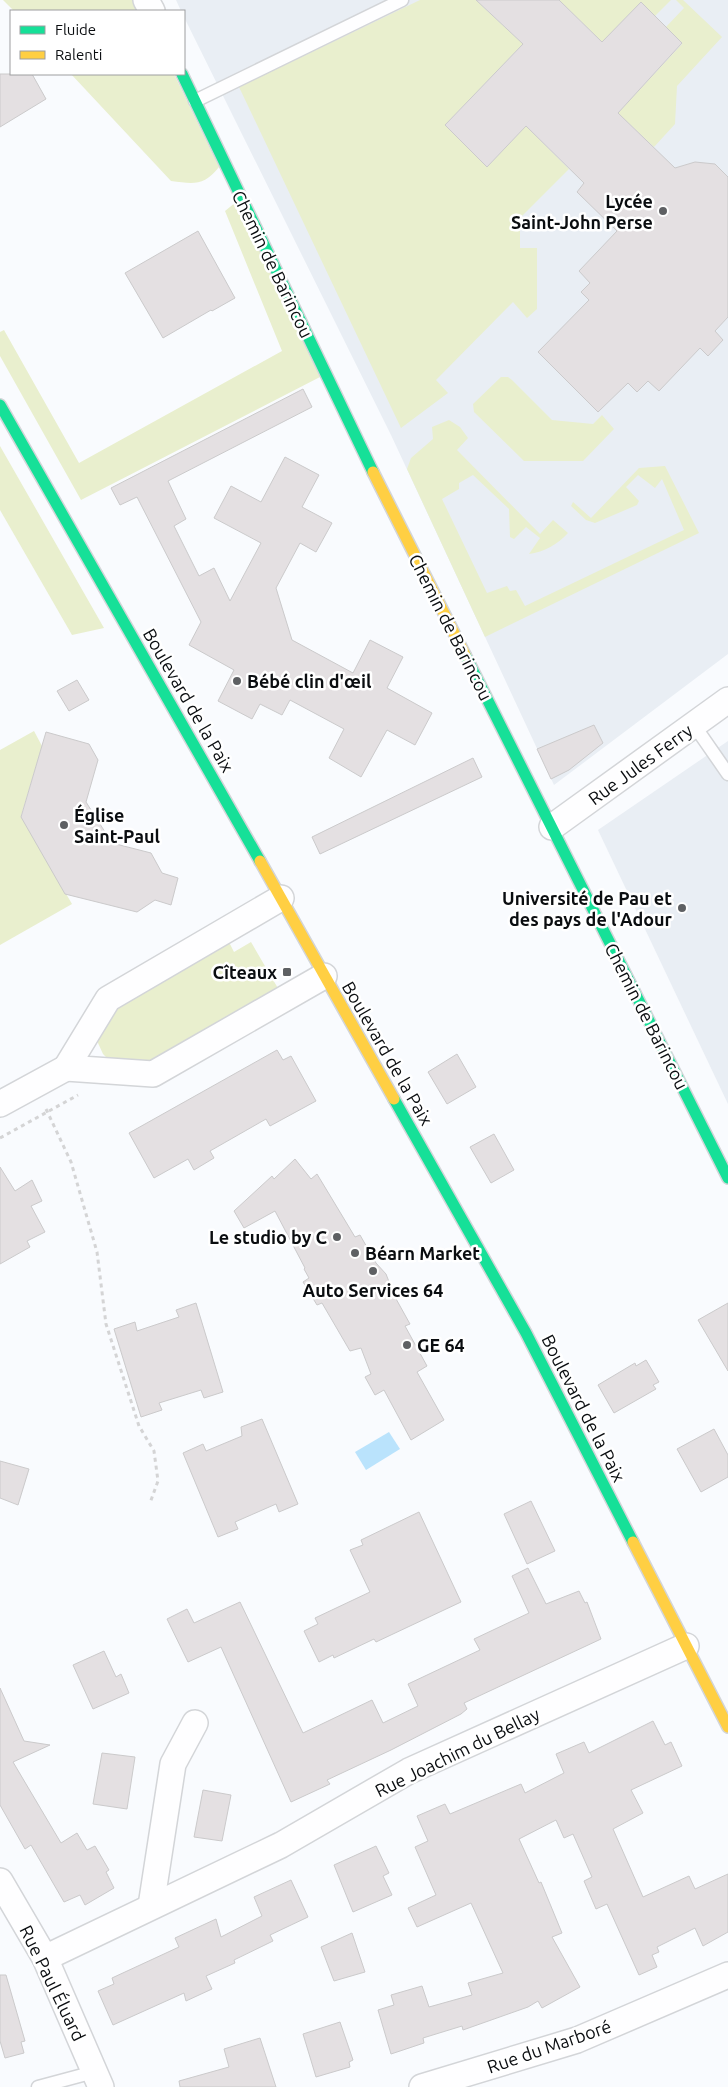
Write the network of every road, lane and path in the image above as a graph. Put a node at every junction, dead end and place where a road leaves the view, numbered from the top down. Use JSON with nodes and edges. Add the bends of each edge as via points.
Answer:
{"nodes":[{"id":1,"x":402,"y":0,"type":"edge"},
{"id":2,"x":182,"y":75,"type":"edge"},
{"id":3,"x":195,"y":101,"type":"junction"},
{"id":4,"x":0,"y":405,"type":"edge"},
{"id":5,"x":728,"y":700,"type":"edge"},
{"id":6,"x":694,"y":725,"type":"junction"},
{"id":7,"x":728,"y":774,"type":"edge"},
{"id":8,"x":552,"y":827,"type":"junction"},
{"id":9,"x":281,"y":898,"type":"junction"},
{"id":10,"x":324,"y":976,"type":"junction"},
{"id":11,"x":66,"y":1068,"type":"junction"},
{"id":12,"x":35,"y":1085,"type":"junction"},
{"id":13,"x":0,"y":1103,"type":"edge"},
{"id":14,"x":728,"y":1178,"type":"edge"},
{"id":15,"x":150,"y":1503,"type":"dead end"},
{"id":16,"x":686,"y":1646,"type":"junction"},
{"id":17,"x":195,"y":1723,"type":"dead end"},
{"id":18,"x":728,"y":1727,"type":"edge"},
{"id":19,"x":0,"y":1881,"type":"edge"},
{"id":20,"x":151,"y":1906,"type":"junction"},
{"id":21,"x":45,"y":1958,"type":"junction"},
{"id":22,"x":728,"y":1975,"type":"edge"},
{"id":23,"x":98,"y":2080,"type":"edge"},
{"id":24,"x":38,"y":2087,"type":"edge"},
{"id":25,"x":422,"y":2087,"type":"edge"}],
"edges":[{"from":1,"to":3,"type":"lane"},
{"from":2,"to":3,"type":"main road","name":"Chemin de Barincou"},
{"from":3,"to":8,"type":"main road","name":"Chemin de Barincou","via":[[364,454]]},
{"from":4,"to":9,"type":"main road","name":"Boulevard de la Paix"},
{"from":5,"to":6,"type":"street","name":"Rue Jules Ferry"},
{"from":6,"to":7,"type":"lane"},
{"from":6,"to":8,"type":"street","name":"Rue Jules Ferry"},
{"from":8,"to":14,"type":"main road","name":"Chemin de Barincou"},
{"from":9,"to":10,"type":"main road","name":"Boulevard de la Paix"},
{"from":9,"to":11,"type":"street","via":[[108,998]]},
{"from":10,"to":11,"type":"street","via":[[153,1074]]},
{"from":10,"to":16,"type":"main road","name":"Boulevard de la Paix","via":[[526,1333]]},
{"from":11,"to":12,"type":"street"},
{"from":12,"to":13,"type":"street"},
{"from":12,"to":15,"type":"path","via":[[71,1162],[97,1252],[106,1324],[139,1426],[154,1451],[158,1481]]},
{"from":16,"to":18,"type":"main road","name":"Boulevard de la Paix"},
{"from":16,"to":20,"type":"street","name":"Rue Joachim du Bellay","via":[[409,1771],[281,1845]]},
{"from":17,"to":20,"type":"street","via":[[173,1764]]},
{"from":19,"to":21,"type":"street","name":"Rue Paul Éluard"},
{"from":20,"to":21,"type":"street","name":"Rue Joachim du Bellay"},
{"from":21,"to":23,"type":"street","name":"Rue Paul Éluard"},
{"from":22,"to":25,"type":"street","name":"Rue du Marboré","via":[[577,2040]]},
{"from":23,"to":24,"type":"lane"}]}
